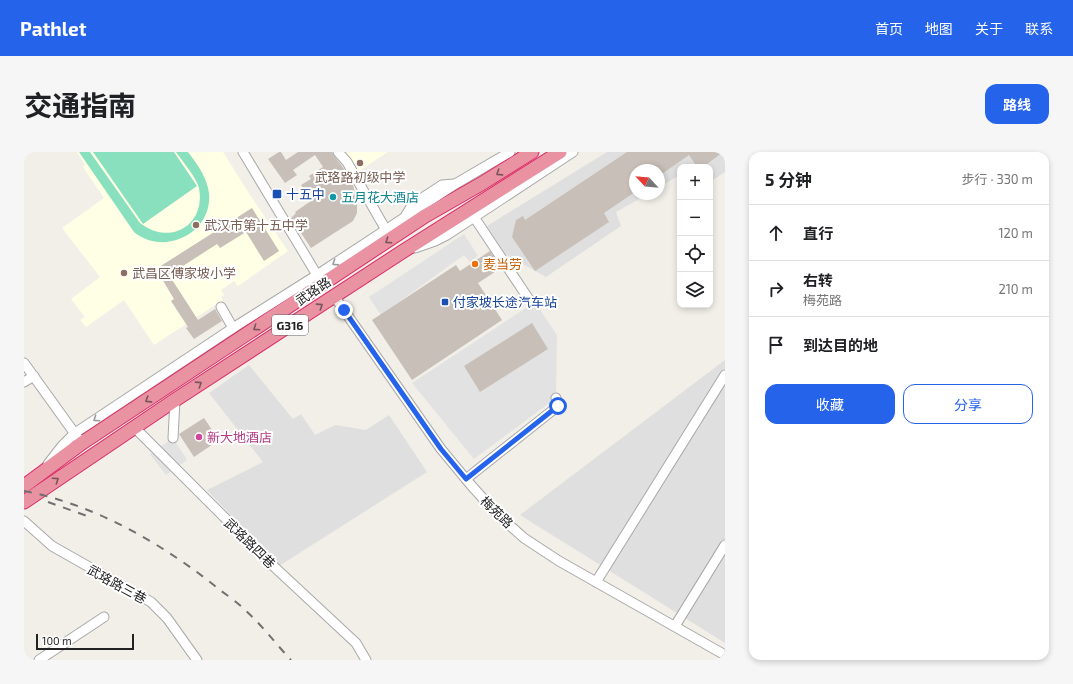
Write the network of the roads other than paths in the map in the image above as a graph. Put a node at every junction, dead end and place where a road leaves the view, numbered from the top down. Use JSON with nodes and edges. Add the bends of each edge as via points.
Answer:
{"nodes":[{"id":1,"x":243,"y":152,"type":"edge"},
{"id":2,"x":338,"y":152,"type":"edge"},
{"id":3,"x":510,"y":152,"type":"edge"},
{"id":4,"x":532,"y":152,"type":"edge"},
{"id":5,"x":560,"y":152,"type":"edge"},
{"id":6,"x":573,"y":152,"type":"edge"},
{"id":7,"x":474,"y":217,"type":"junction"},
{"id":8,"x":386,"y":230,"type":"junction"},
{"id":9,"x":402,"y":252,"type":"junction"},
{"id":10,"x":316,"y":275,"type":"junction"},
{"id":11,"x":334,"y":296,"type":"junction"},
{"id":12,"x":528,"y":298,"type":"dead end"},
{"id":13,"x":220,"y":306,"type":"dead end"},
{"id":14,"x":233,"y":328,"type":"junction"},
{"id":15,"x":24,"y":363,"type":"edge"},
{"id":16,"x":725,"y":375,"type":"edge"},
{"id":17,"x":34,"y":376,"type":"junction"},
{"id":18,"x":24,"y":382,"type":"edge"},
{"id":19,"x":556,"y":398,"type":"dead end"},
{"id":20,"x":175,"y":400,"type":"junction"},
{"id":21,"x":134,"y":427,"type":"junction"},
{"id":22,"x":79,"y":438,"type":"junction"},
{"id":23,"x":173,"y":438,"type":"dead end"},
{"id":24,"x":466,"y":479,"type":"junction"},
{"id":25,"x":24,"y":486,"type":"edge"},
{"id":26,"x":24,"y":502,"type":"edge"},
{"id":27,"x":24,"y":521,"type":"edge"},
{"id":28,"x":725,"y":546,"type":"edge"},
{"id":29,"x":596,"y":582,"type":"junction"},
{"id":30,"x":104,"y":617,"type":"dead end"},
{"id":31,"x":675,"y":626,"type":"junction"},
{"id":32,"x":725,"y":655,"type":"edge"},
{"id":33,"x":39,"y":660,"type":"edge"},
{"id":34,"x":197,"y":660,"type":"edge"},
{"id":35,"x":366,"y":660,"type":"edge"}],
"edges":[{"from":1,"to":10,"type":"street"},
{"from":2,"to":8,"type":"street","via":[[347,162]]},
{"from":3,"to":8,"type":"street","name":"武珞路"},
{"from":4,"to":22,"type":"highway","name":"武珞路","number":"G316","one_way":true,"via":[[425,216]]},
{"from":5,"to":9,"type":"highway","name":"武珞路","number":"G316"},
{"from":6,"to":7,"type":"street","name":"武珞路"},
{"from":7,"to":9,"type":"street","name":"武珞路","via":[[446,241],[436,241]]},
{"from":7,"to":12,"type":"street"},
{"from":8,"to":10,"type":"street","name":"武珞路","one_way":true},
{"from":9,"to":11,"type":"highway","name":"武珞路","number":"G316"},
{"from":10,"to":14,"type":"street","name":"武珞路"},
{"from":20,"to":11,"type":"highway","name":"武珞路","number":"G316","one_way":true},
{"from":11,"to":24,"type":"street","name":"梅苑路","via":[[441,449]]},
{"from":13,"to":14,"type":"street"},
{"from":14,"to":22,"type":"street","name":"武珞路","one_way":true},
{"from":15,"to":17,"type":"street"},
{"from":16,"to":29,"type":"street"},
{"from":17,"to":18,"type":"street"},
{"from":17,"to":22,"type":"street"},
{"from":19,"to":24,"type":"street","via":[[558,406]]},
{"from":20,"to":21,"type":"highway","name":"武珞路","number":"G316"},
{"from":20,"to":23,"type":"street"},
{"from":26,"to":21,"type":"highway","name":"武珞路","number":"G316","one_way":true},
{"from":21,"to":35,"type":"street","name":"武珞路四巷","via":[[269,562],[356,644]]},
{"from":22,"to":25,"type":"highway","name":"武珞路","number":"G316","via":[[39,476]]},
{"from":24,"to":29,"type":"street","name":"梅苑路","via":[[496,513],[524,538]]},
{"from":27,"to":34,"type":"street","name":"武珞路三巷","via":[[52,546],[151,602],[167,618]]},
{"from":28,"to":31,"type":"street"},
{"from":29,"to":31,"type":"street","name":"梅苑路"},
{"from":30,"to":33,"type":"street"},
{"from":31,"to":32,"type":"street","name":"梅苑路"}]}
